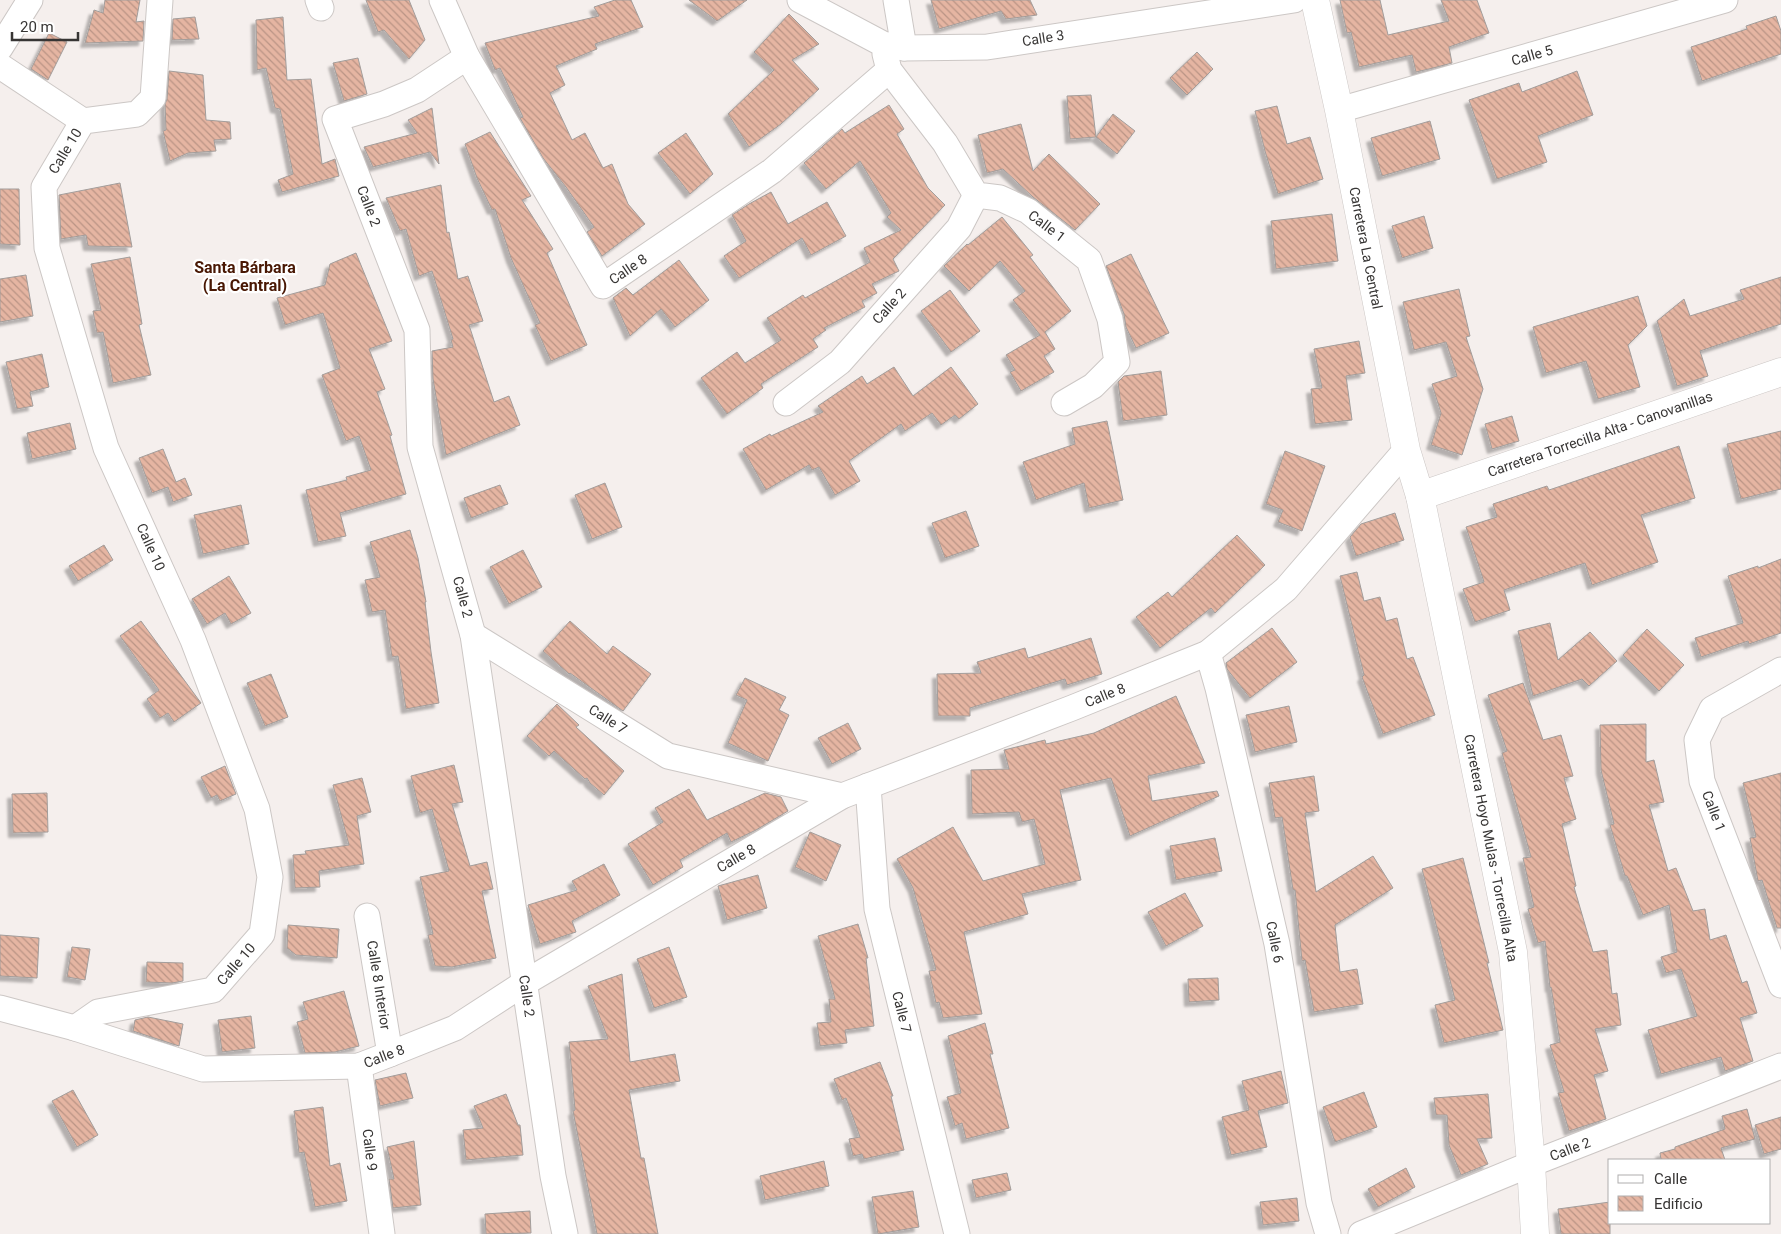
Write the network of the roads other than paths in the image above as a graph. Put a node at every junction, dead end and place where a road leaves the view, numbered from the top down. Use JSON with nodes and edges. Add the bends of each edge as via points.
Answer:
{"nodes":[{"id":1,"x":30,"y":0,"type":"edge"},
{"id":2,"x":160,"y":0,"type":"edge"},
{"id":3,"x":442,"y":0,"type":"edge"},
{"id":4,"x":800,"y":0,"type":"edge"},
{"id":5,"x":896,"y":0,"type":"edge"},
{"id":6,"x":1294,"y":0,"type":"edge"},
{"id":7,"x":1315,"y":0,"type":"edge"},
{"id":8,"x":1724,"y":0,"type":"edge"},
{"id":9,"x":894,"y":46,"type":"junction"},
{"id":10,"x":0,"y":48,"type":"edge"},
{"id":11,"x":467,"y":56,"type":"junction"},
{"id":12,"x":0,"y":66,"type":"edge"},
{"id":13,"x":889,"y":70,"type":"junction"},
{"id":14,"x":1339,"y":110,"type":"junction"},
{"id":15,"x":83,"y":121,"type":"junction"},
{"id":16,"x":976,"y":195,"type":"junction"},
{"id":17,"x":1781,"y":372,"type":"edge"},
{"id":18,"x":786,"y":403,"type":"dead end"},
{"id":19,"x":1064,"y":403,"type":"dead end"},
{"id":20,"x":1406,"y":450,"type":"junction"},
{"id":21,"x":1420,"y":496,"type":"junction"},
{"id":22,"x":473,"y":636,"type":"junction"},
{"id":23,"x":1208,"y":653,"type":"junction"},
{"id":24,"x":1781,"y":670,"type":"edge"},
{"id":25,"x":868,"y":786,"type":"junction"},
{"id":26,"x":842,"y":796,"type":"junction"},
{"id":27,"x":367,"y":916,"type":"dead end"},
{"id":28,"x":526,"y":982,"type":"junction"},
{"id":29,"x":1781,"y":986,"type":"edge"},
{"id":30,"x":0,"y":1008,"type":"edge"},
{"id":31,"x":75,"y":1028,"type":"junction"},
{"id":32,"x":390,"y":1054,"type":"junction"},
{"id":33,"x":359,"y":1066,"type":"junction"},
{"id":34,"x":1781,"y":1066,"type":"edge"},
{"id":35,"x":1531,"y":1164,"type":"junction"},
{"id":36,"x":382,"y":1234,"type":"edge"},
{"id":37,"x":565,"y":1234,"type":"edge"},
{"id":38,"x":957,"y":1234,"type":"edge"},
{"id":39,"x":1328,"y":1234,"type":"edge"},
{"id":40,"x":1361,"y":1234,"type":"edge"},
{"id":41,"x":1534,"y":1234,"type":"edge"}],
"edges":[{"from":1,"to":10,"type":"street"},
{"from":2,"to":15,"type":"street","name":"Calle 10","via":[[152,98],[137,114]]},
{"from":3,"to":11,"type":"street","name":"Calle 8"},
{"from":4,"to":9,"type":"street","name":"Calle 3"},
{"from":5,"to":9,"type":"street"},
{"from":6,"to":9,"type":"street","name":"Calle 3","via":[[987,47]]},
{"from":7,"to":14,"type":"street","name":"Carretera La Central"},
{"from":8,"to":14,"type":"street","name":"Calle 5"},
{"from":9,"to":13,"type":"street"},
{"from":11,"to":13,"type":"street","name":"Calle 8","via":[[602,286],[772,171]]},
{"from":11,"to":22,"type":"street","name":"Calle 2","via":[[417,90],[335,119],[416,330],[420,447]]},
{"from":12,"to":15,"type":"street"},
{"from":13,"to":16,"type":"street","via":[[945,144]]},
{"from":14,"to":20,"type":"street","name":"Carretera La Central"},
{"from":15,"to":31,"type":"street","name":"Calle 10","via":[[44,187],[47,248],[106,448],[193,640],[257,809],[270,878],[262,934],[213,990],[98,1012]]},
{"from":16,"to":18,"type":"street","name":"Calle 2","via":[[959,228],[840,362]]},
{"from":16,"to":19,"type":"street","name":"Calle 1","via":[[1000,198],[1028,211],[1089,260],[1110,318],[1117,362],[1093,386]]},
{"from":17,"to":21,"type":"street","name":"Carretera Torrecilla Alta - Canovanillas"},
{"from":20,"to":21,"type":"street","name":"Carretera La Central"},
{"from":20,"to":23,"type":"street","name":"Calle 8","via":[[1286,589]]},
{"from":21,"to":35,"type":"street","name":"Carretera Hoyo Mulas - Torrecilla Alta","via":[[1514,952]]},
{"from":22,"to":26,"type":"street","name":"Calle 7","via":[[668,756]]},
{"from":22,"to":28,"type":"street","name":"Calle 2"},
{"from":23,"to":25,"type":"street","name":"Calle 8"},
{"from":23,"to":39,"type":"street","name":"Calle 6","via":[[1277,944],[1319,1203]]},
{"from":24,"to":29,"type":"street","name":"Calle 1","via":[[1712,709],[1697,740],[1702,781]]},
{"from":25,"to":26,"type":"street","name":"Calle 8"},
{"from":25,"to":38,"type":"street","name":"Calle 7","via":[[877,909]]},
{"from":26,"to":28,"type":"street","name":"Calle 8"},
{"from":27,"to":32,"type":"street","name":"Calle 8 Interior"},
{"from":28,"to":32,"type":"street","name":"Calle 8","via":[[455,1028]]},
{"from":28,"to":37,"type":"street","name":"Calle 2","via":[[553,1176]]},
{"from":30,"to":31,"type":"street","name":"Calle 8"},
{"from":31,"to":33,"type":"street","name":"Calle 8","via":[[203,1069]]},
{"from":32,"to":33,"type":"street","name":"Calle 8"},
{"from":33,"to":36,"type":"street","name":"Calle 9"},
{"from":34,"to":35,"type":"street","name":"Calle 2"},
{"from":35,"to":40,"type":"street","name":"Calle 2"},
{"from":35,"to":41,"type":"street","name":"Carretera Hoyo Mulas - Torrecilla Alta"}]}
